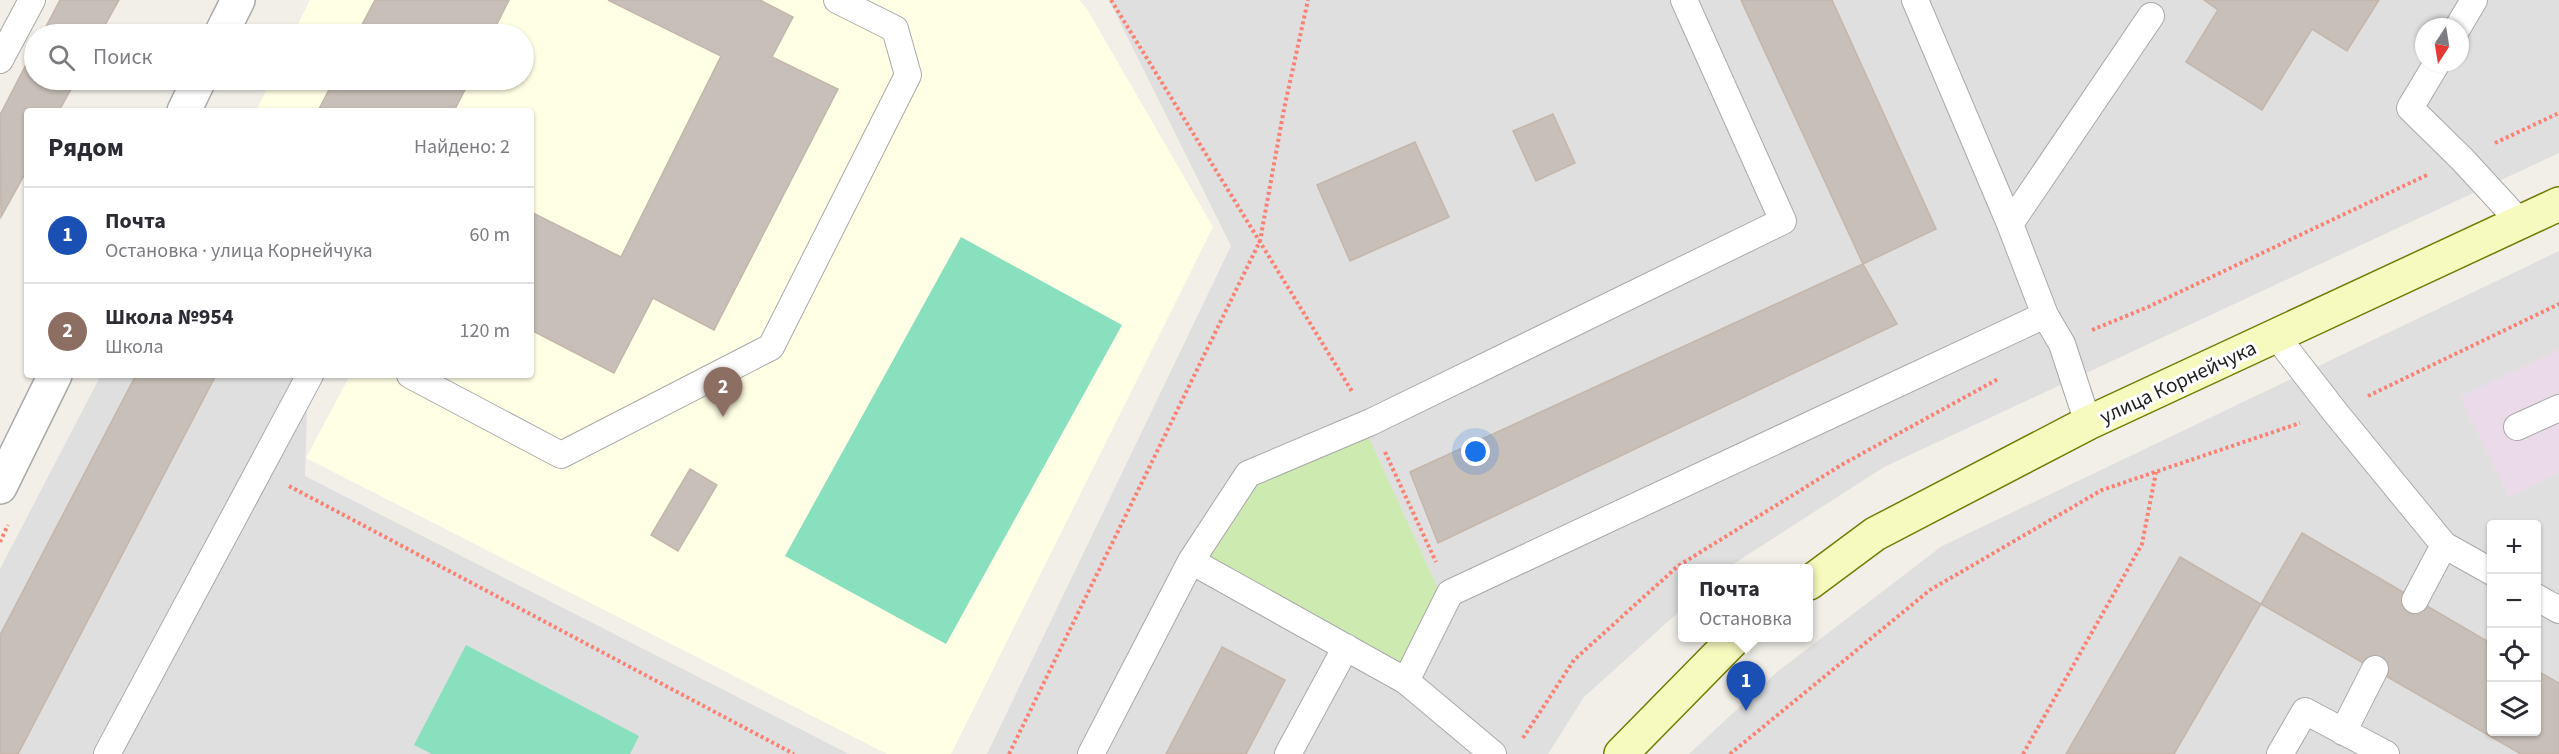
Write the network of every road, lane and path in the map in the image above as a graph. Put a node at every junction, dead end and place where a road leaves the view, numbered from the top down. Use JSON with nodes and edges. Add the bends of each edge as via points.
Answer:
{"nodes":[{"id":1,"x":32,"y":0,"type":"edge"},
{"id":2,"x":238,"y":0,"type":"edge"},
{"id":3,"x":837,"y":0,"type":"edge"},
{"id":4,"x":1111,"y":0,"type":"edge"},
{"id":5,"x":1308,"y":0,"type":"edge"},
{"id":6,"x":1684,"y":0,"type":"edge"},
{"id":7,"x":1915,"y":0,"type":"edge"},
{"id":8,"x":2474,"y":0,"type":"edge"},
{"id":9,"x":2151,"y":16,"type":"dead end"},
{"id":10,"x":2463,"y":18,"type":"edge"},
{"id":11,"x":226,"y":24,"type":"edge"},
{"id":12,"x":0,"y":60,"type":"edge"},
{"id":13,"x":2432,"y":72,"type":"edge"},
{"id":14,"x":194,"y":90,"type":"edge"},
{"id":15,"x":185,"y":108,"type":"edge"},
{"id":16,"x":2559,"y":113,"type":"edge"},
{"id":17,"x":2462,"y":159,"type":"junction"},
{"id":18,"x":2559,"y":204,"type":"edge"},
{"id":19,"x":2520,"y":222,"type":"junction"},
{"id":20,"x":2010,"y":224,"type":"junction"},
{"id":21,"x":1260,"y":242,"type":"junction"},
{"id":22,"x":2559,"y":304,"type":"edge"},
{"id":23,"x":2045,"y":315,"type":"junction"},
{"id":24,"x":2277,"y":337,"type":"junction"},
{"id":25,"x":2062,"y":344,"type":"junction"},
{"id":26,"x":54,"y":378,"type":"edge"},
{"id":27,"x":308,"y":378,"type":"edge"},
{"id":28,"x":416,"y":378,"type":"edge"},
{"id":29,"x":1999,"y":378,"type":"dead end"},
{"id":30,"x":2559,"y":408,"type":"edge"},
{"id":31,"x":2335,"y":412,"type":"junction"},
{"id":32,"x":1371,"y":422,"type":"junction"},
{"id":33,"x":2088,"y":423,"type":"junction"},
{"id":34,"x":2517,"y":427,"type":"dead end"},
{"id":35,"x":259,"y":470,"type":"junction"},
{"id":36,"x":2156,"y":472,"type":"junction"},
{"id":37,"x":0,"y":487,"type":"edge"},
{"id":38,"x":2444,"y":545,"type":"junction"},
{"id":39,"x":1191,"y":561,"type":"junction"},
{"id":40,"x":1681,"y":564,"type":"edge"},
{"id":41,"x":1678,"y":566,"type":"edge"},
{"id":42,"x":2487,"y":569,"type":"edge"},
{"id":43,"x":1813,"y":580,"type":"edge"},
{"id":44,"x":1450,"y":593,"type":"junction"},
{"id":45,"x":2415,"y":600,"type":"dead end"},
{"id":46,"x":2541,"y":600,"type":"edge"},
{"id":47,"x":2559,"y":610,"type":"edge"},
{"id":48,"x":1731,"y":642,"type":"edge"},
{"id":49,"x":1346,"y":648,"type":"junction"},
{"id":50,"x":2375,"y":669,"type":"dead end"},
{"id":51,"x":1406,"y":681,"type":"junction"},
{"id":52,"x":2343,"y":732,"type":"junction"},
{"id":53,"x":1518,"y":745,"type":"dead end"},
{"id":54,"x":106,"y":754,"type":"edge"},
{"id":55,"x":794,"y":754,"type":"edge"},
{"id":56,"x":1009,"y":754,"type":"edge"},
{"id":57,"x":1091,"y":754,"type":"edge"},
{"id":58,"x":1288,"y":754,"type":"edge"},
{"id":59,"x":1493,"y":754,"type":"edge"},
{"id":60,"x":1621,"y":754,"type":"edge"},
{"id":61,"x":1730,"y":754,"type":"edge"},
{"id":62,"x":2023,"y":754,"type":"edge"},
{"id":63,"x":2280,"y":754,"type":"edge"},
{"id":64,"x":2386,"y":754,"type":"edge"}],
"edges":[{"from":1,"to":12,"type":"lane"},
{"from":2,"to":11,"type":"street"},
{"from":3,"to":28,"type":"lane","via":[[895,29],[908,75],[771,347],[561,455]]},
{"from":4,"to":21,"type":"path"},
{"from":5,"to":21,"type":"path"},
{"from":6,"to":32,"type":"lane","via":[[1783,221]]},
{"from":7,"to":20,"type":"lane"},
{"from":8,"to":10,"type":"lane"},
{"from":9,"to":20,"type":"lane"},
{"from":13,"to":17,"type":"lane","via":[[2410,108]]},
{"from":14,"to":15,"type":"street"},
{"from":16,"to":17,"type":"path"},
{"from":17,"to":19,"type":"lane"},
{"from":17,"to":25,"type":"path"},
{"from":18,"to":19,"type":"street","name":"улица Корнейчука"},
{"from":19,"to":24,"type":"street","name":"улица Корнейчука"},
{"from":20,"to":23,"type":"lane"},
{"from":21,"to":32,"type":"path"},
{"from":21,"to":56,"type":"path"},
{"from":22,"to":31,"type":"path"},
{"from":23,"to":25,"type":"lane"},
{"from":23,"to":44,"type":"lane"},
{"from":24,"to":31,"type":"lane"},
{"from":24,"to":33,"type":"street","name":"улица Корнейчука"},
{"from":25,"to":33,"type":"lane"},
{"from":26,"to":37,"type":"street"},
{"from":27,"to":35,"type":"lane"},
{"from":29,"to":40,"type":"path","via":[[1844,464]]},
{"from":30,"to":34,"type":"lane"},
{"from":31,"to":36,"type":"path"},
{"from":31,"to":38,"type":"lane"},
{"from":32,"to":39,"type":"lane","via":[[1248,474]]},
{"from":32,"to":44,"type":"path"},
{"from":33,"to":43,"type":"street","name":"улица Корнейчука","via":[[1875,534]]},
{"from":35,"to":54,"type":"lane"},
{"from":35,"to":55,"type":"path"},
{"from":36,"to":61,"type":"path","via":[[2102,490],[1930,590]]},
{"from":36,"to":62,"type":"path","via":[[2142,544]]},
{"from":38,"to":42,"type":"lane"},
{"from":38,"to":45,"type":"lane"},
{"from":39,"to":49,"type":"lane"},
{"from":39,"to":57,"type":"lane"},
{"from":41,"to":53,"type":"path","via":[[1574,660]]},
{"from":44,"to":51,"type":"lane"},
{"from":46,"to":47,"type":"lane"},
{"from":48,"to":60,"type":"street"},
{"from":49,"to":51,"type":"lane"},
{"from":49,"to":58,"type":"lane"},
{"from":50,"to":52,"type":"lane"},
{"from":51,"to":59,"type":"lane"},
{"from":52,"to":63,"type":"lane","via":[[2305,711]]},
{"from":52,"to":64,"type":"lane"}]}
